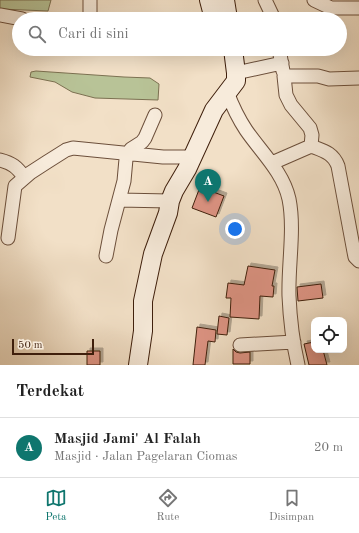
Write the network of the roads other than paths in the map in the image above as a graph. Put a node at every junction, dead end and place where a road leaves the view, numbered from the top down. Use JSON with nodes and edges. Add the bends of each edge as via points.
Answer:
{"nodes":[{"id":1,"x":90,"y":0,"type":"edge"},
{"id":2,"x":209,"y":0,"type":"edge"},
{"id":3,"x":225,"y":0,"type":"edge"},
{"id":4,"x":265,"y":0,"type":"edge"},
{"id":5,"x":314,"y":0,"type":"edge"},
{"id":6,"x":359,"y":8,"type":"edge"},
{"id":7,"x":90,"y":12,"type":"edge"},
{"id":8,"x":212,"y":12,"type":"edge"},
{"id":9,"x":227,"y":12,"type":"edge"},
{"id":10,"x":271,"y":12,"type":"edge"},
{"id":11,"x":0,"y":16,"type":"edge"},
{"id":12,"x":12,"y":18,"type":"edge"},
{"id":13,"x":224,"y":56,"type":"edge"},
{"id":14,"x":232,"y":56,"type":"edge"},
{"id":15,"x":281,"y":56,"type":"edge"},
{"id":16,"x":282,"y":63,"type":"junction"},
{"id":17,"x":284,"y":76,"type":"junction"},
{"id":18,"x":359,"y":78,"type":"edge"},
{"id":19,"x":230,"y":85,"type":"junction"},
{"id":20,"x":155,"y":115,"type":"dead end"},
{"id":21,"x":311,"y":146,"type":"junction"},
{"id":22,"x":128,"y":153,"type":"junction"},
{"id":23,"x":191,"y":158,"type":"junction"},
{"id":24,"x":0,"y":160,"type":"edge"},
{"id":25,"x":272,"y":164,"type":"junction"},
{"id":26,"x":24,"y":177,"type":"junction"},
{"id":27,"x":119,"y":200,"type":"junction"},
{"id":28,"x":170,"y":201,"type":"junction"},
{"id":29,"x":8,"y":238,"type":"dead end"},
{"id":30,"x":106,"y":256,"type":"dead end"},
{"id":31,"x":359,"y":261,"type":"edge"},
{"id":32,"x":294,"y":342,"type":"junction"},
{"id":33,"x":240,"y":345,"type":"dead end"},
{"id":34,"x":138,"y":365,"type":"edge"},
{"id":35,"x":298,"y":365,"type":"edge"}],
"edges":[{"from":1,"to":7,"type":"street"},
{"from":2,"to":8,"type":"main road"},
{"from":3,"to":9,"type":"main road"},
{"from":4,"to":10,"type":"street"},
{"from":5,"to":6,"type":"street","via":[[332,8]]},
{"from":11,"to":12,"type":"street"},
{"from":13,"to":19,"type":"main road"},
{"from":14,"to":19,"type":"main road"},
{"from":15,"to":16,"type":"street"},
{"from":16,"to":17,"type":"street"},
{"from":16,"to":19,"type":"street"},
{"from":17,"to":18,"type":"street"},
{"from":17,"to":21,"type":"street","via":[[286,95],[291,105],[310,128]]},
{"from":19,"to":23,"type":"main road","via":[[214,110]]},
{"from":19,"to":25,"type":"street","via":[[237,115]]},
{"from":20,"to":22,"type":"street","via":[[145,138]]},
{"from":21,"to":25,"type":"street"},
{"from":21,"to":31,"type":"street","via":[[330,153],[336,160],[355,257]]},
{"from":22,"to":23,"type":"street"},
{"from":22,"to":26,"type":"street","via":[[73,148]]},
{"from":22,"to":27,"type":"street"},
{"from":23,"to":28,"type":"main road"},
{"from":24,"to":26,"type":"street","via":[[12,163]]},
{"from":25,"to":32,"type":"street","via":[[289,198],[289,295]]},
{"from":26,"to":29,"type":"street","via":[[13,191]]},
{"from":27,"to":28,"type":"street"},
{"from":27,"to":30,"type":"street"},
{"from":28,"to":34,"type":"main road","via":[[143,301],[143,331]]},
{"from":32,"to":33,"type":"street"},
{"from":32,"to":35,"type":"street"}]}
